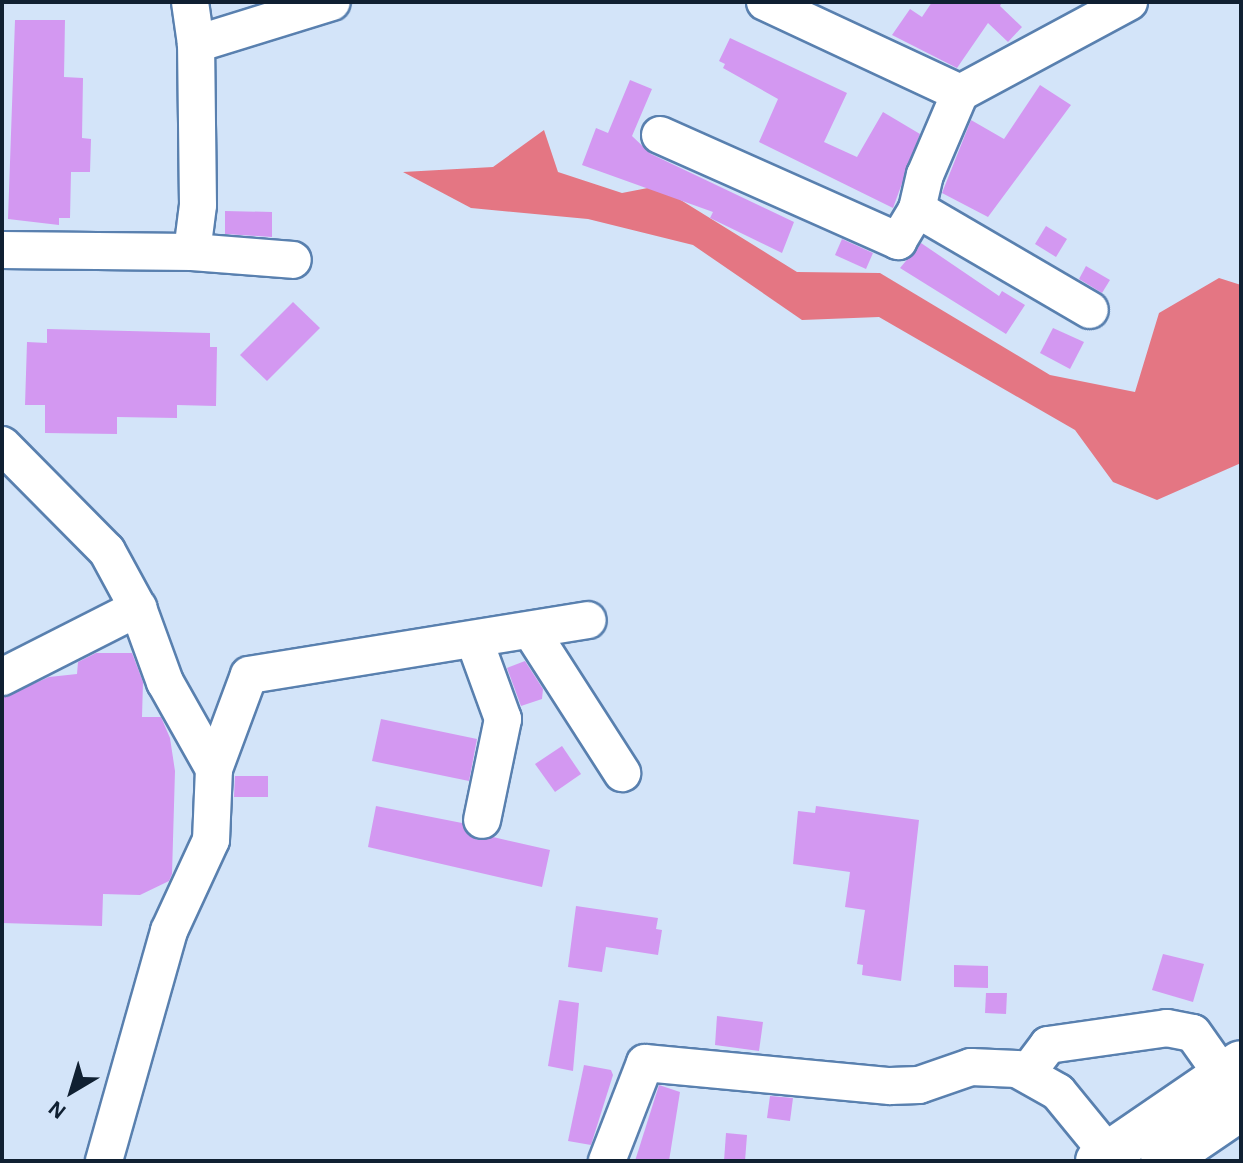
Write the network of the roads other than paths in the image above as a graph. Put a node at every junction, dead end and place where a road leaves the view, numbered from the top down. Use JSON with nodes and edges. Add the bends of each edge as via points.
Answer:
{"nodes":[{"id":1,"x":190,"y":2,"type":"edge"},
{"id":2,"x":332,"y":2,"type":"edge"},
{"id":3,"x":765,"y":2,"type":"edge"},
{"id":4,"x":1129,"y":2,"type":"edge"},
{"id":5,"x":196,"y":44,"type":"junction"},
{"id":6,"x":960,"y":93,"type":"junction"},
{"id":7,"x":660,"y":135,"type":"dead end"},
{"id":8,"x":917,"y":209,"type":"junction"},
{"id":9,"x":2,"y":250,"type":"edge"},
{"id":10,"x":192,"y":252,"type":"junction"},
{"id":11,"x":293,"y":260,"type":"dead end"},
{"id":12,"x":1090,"y":310,"type":"dead end"},
{"id":13,"x":2,"y":445,"type":"edge"},
{"id":14,"x":138,"y":608,"type":"junction"},
{"id":15,"x":588,"y":620,"type":"dead end"},
{"id":16,"x":531,"y":631,"type":"junction"},
{"id":17,"x":475,"y":642,"type":"junction"},
{"id":18,"x":2,"y":677,"type":"edge"},
{"id":19,"x":605,"y":764,"type":"dead end"},
{"id":20,"x":214,"y":769,"type":"junction"},
{"id":21,"x":482,"y":820,"type":"dead end"},
{"id":22,"x":1027,"y":1073,"type":"junction"},
{"id":23,"x":1235,"y":1082,"type":"edge"},
{"id":24,"x":1103,"y":1157,"type":"edge"},
{"id":25,"x":104,"y":1161,"type":"edge"},
{"id":26,"x":607,"y":1161,"type":"edge"},
{"id":27,"x":1163,"y":1161,"type":"edge"}],
"edges":[{"from":1,"to":5,"type":"street"},
{"from":2,"to":5,"type":"street"},
{"from":3,"to":6,"type":"street"},
{"from":4,"to":6,"type":"street"},
{"from":5,"to":10,"type":"street","via":[[198,205]]},
{"from":6,"to":8,"type":"street","via":[[925,175]]},
{"from":7,"to":8,"type":"street","via":[[898,241]]},
{"from":8,"to":12,"type":"street"},
{"from":9,"to":10,"type":"street"},
{"from":10,"to":11,"type":"street"},
{"from":13,"to":14,"type":"street","via":[[107,551]]},
{"from":14,"to":18,"type":"street"},
{"from":14,"to":20,"type":"street","via":[[165,682]]},
{"from":15,"to":16,"type":"street"},
{"from":16,"to":17,"type":"street"},
{"from":16,"to":19,"type":"street"},
{"from":17,"to":20,"type":"street","via":[[249,675]]},
{"from":17,"to":21,"type":"street","via":[[503,719]]},
{"from":20,"to":25,"type":"street","via":[[211,840],[169,931]]},
{"from":22,"to":23,"type":"street","via":[[1048,1045],[1167,1028],[1193,1033]]},
{"from":22,"to":24,"type":"street","via":[[1058,1092]]},
{"from":22,"to":26,"type":"street","via":[[971,1067],[919,1085],[890,1086],[645,1063]]},
{"from":23,"to":24,"type":"highway"},
{"from":23,"to":27,"type":"highway"}]}
